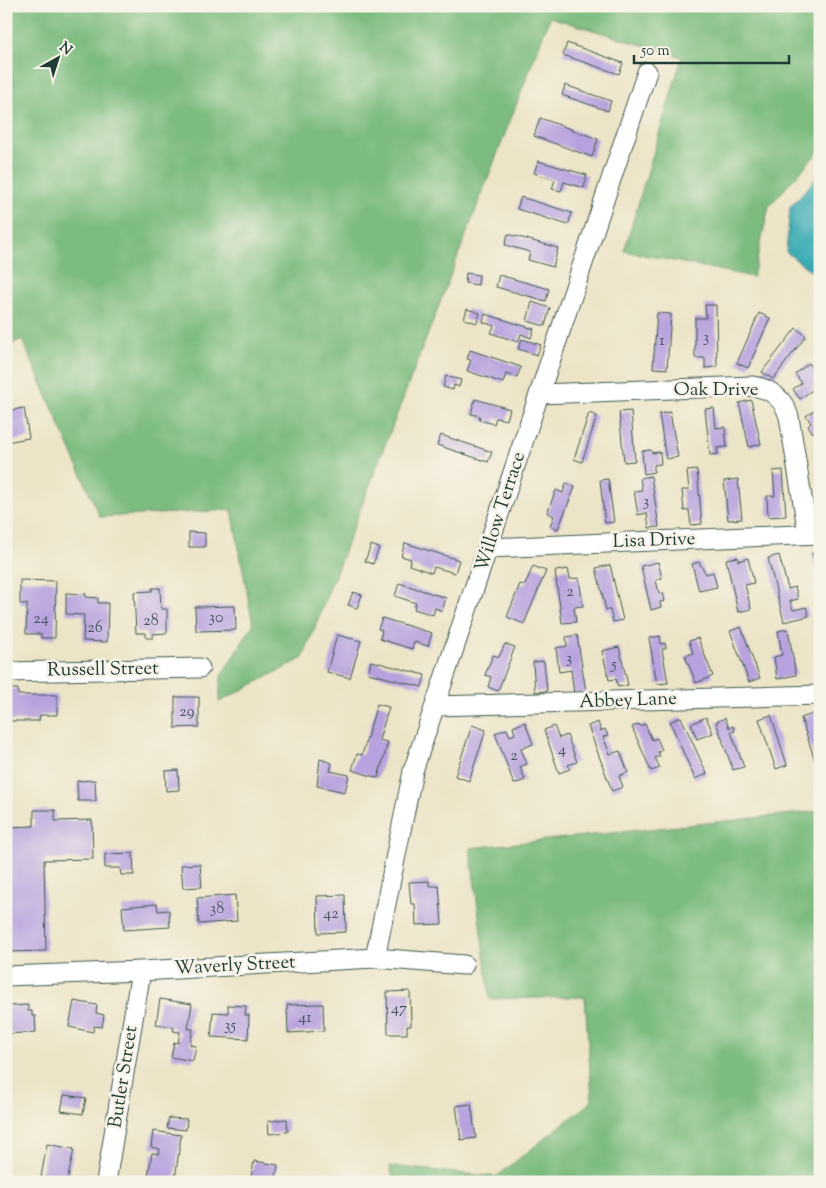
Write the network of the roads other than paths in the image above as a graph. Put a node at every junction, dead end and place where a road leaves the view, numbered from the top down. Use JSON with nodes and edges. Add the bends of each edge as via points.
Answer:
{"nodes":[{"id":1,"x":647,"y":72,"type":"dead end"},
{"id":2,"x":540,"y":394,"type":"junction"},
{"id":3,"x":814,"y":534,"type":"edge"},
{"id":4,"x":489,"y":548,"type":"junction"},
{"id":5,"x":200,"y":668,"type":"dead end"},
{"id":6,"x":6,"y":672,"type":"edge"},
{"id":7,"x":820,"y":695,"type":"edge"},
{"id":8,"x":436,"y":706,"type":"junction"},
{"id":9,"x":375,"y":958,"type":"junction"},
{"id":10,"x":464,"y":965,"type":"dead end"},
{"id":11,"x":141,"y":971,"type":"junction"},
{"id":12,"x":6,"y":976,"type":"edge"},
{"id":13,"x":106,"y":1182,"type":"edge"}],
"edges":[{"from":1,"to":2,"type":"street","name":"Willow Terrace"},
{"from":2,"to":3,"type":"street","name":"Oak Drive","via":[[752,386],[770,391],[780,400],[789,417]]},
{"from":2,"to":4,"type":"street","name":"Willow Terrace"},
{"from":3,"to":4,"type":"street","name":"Lisa Drive"},
{"from":4,"to":8,"type":"street","name":"Willow Terrace"},
{"from":5,"to":6,"type":"street","name":"Russell Street"},
{"from":7,"to":8,"type":"street","name":"Abbey Lane"},
{"from":8,"to":9,"type":"street","name":"Willow Terrace","via":[[411,778]]},
{"from":9,"to":10,"type":"street","name":"Waverly Street"},
{"from":9,"to":11,"type":"street","name":"Waverly Street"},
{"from":11,"to":12,"type":"street","name":"Waverly Street"},
{"from":11,"to":13,"type":"street","name":"Butler Street"}]}
